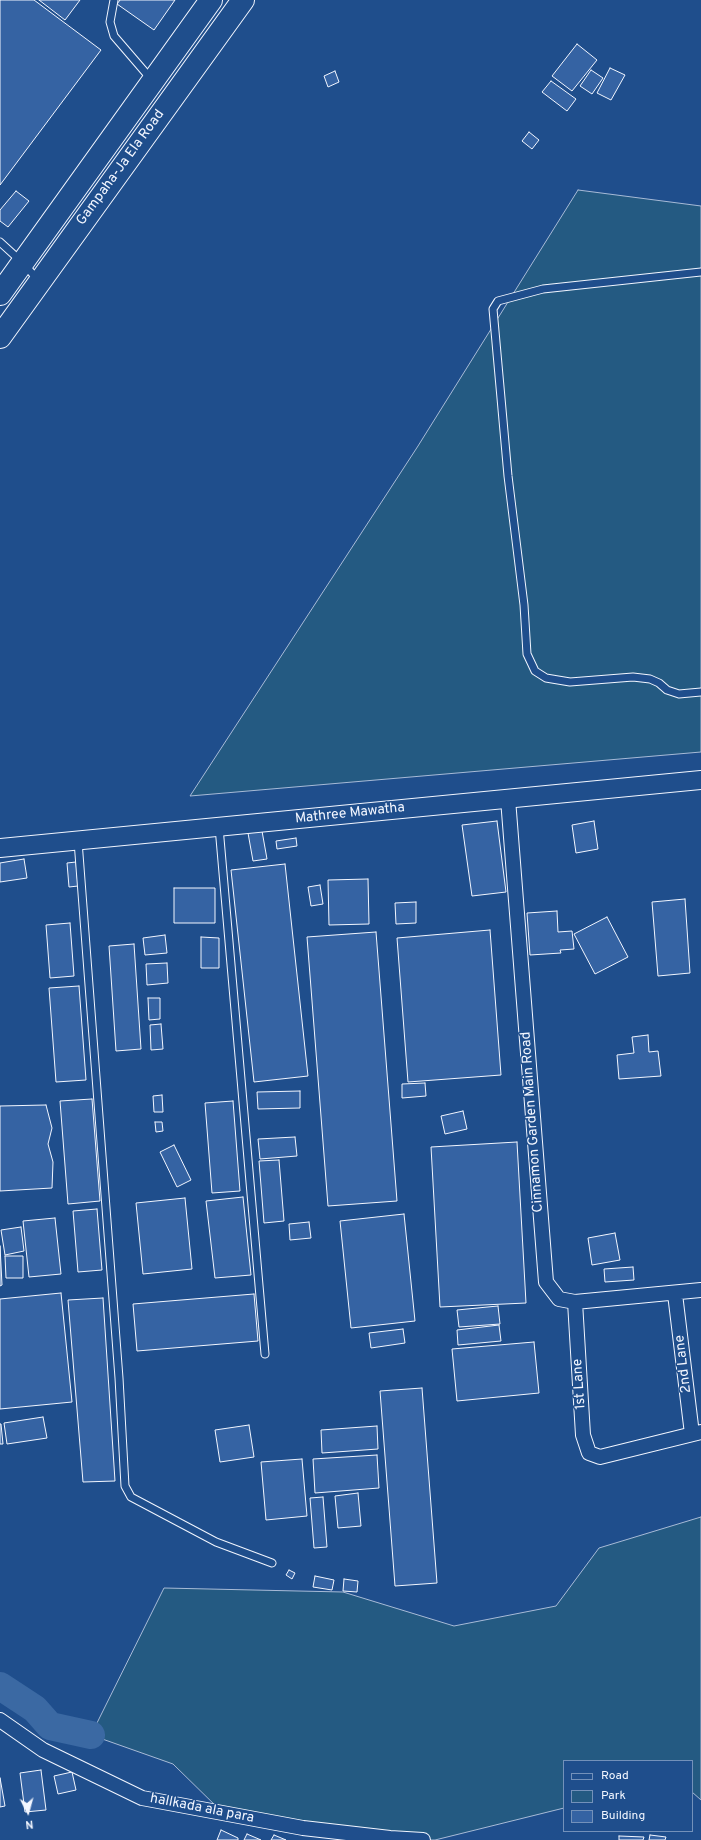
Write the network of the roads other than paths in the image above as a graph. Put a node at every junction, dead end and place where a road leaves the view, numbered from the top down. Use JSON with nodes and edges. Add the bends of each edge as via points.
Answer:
{"nodes":[{"id":1,"x":114,"y":0,"type":"edge"},
{"id":2,"x":211,"y":0,"type":"edge"},
{"id":3,"x":244,"y":0,"type":"edge"},
{"id":4,"x":153,"y":81,"type":"junction"},
{"id":5,"x":0,"y":242,"type":"edge"},
{"id":6,"x":22,"y":263,"type":"junction"},
{"id":7,"x":701,"y":272,"type":"edge"},
{"id":8,"x":39,"y":281,"type":"junction"},
{"id":9,"x":0,"y":294,"type":"edge"},
{"id":10,"x":0,"y":337,"type":"edge"},
{"id":11,"x":701,"y":692,"type":"edge"},
{"id":12,"x":701,"y":780,"type":"edge"},
{"id":13,"x":508,"y":799,"type":"junction"},
{"id":14,"x":219,"y":827,"type":"junction"},
{"id":15,"x":78,"y":841,"type":"junction"},
{"id":16,"x":0,"y":848,"type":"edge"},
{"id":17,"x":701,"y":1290,"type":"edge"},
{"id":18,"x":675,"y":1294,"type":"junction"},
{"id":19,"x":575,"y":1302,"type":"junction"},
{"id":20,"x":265,"y":1354,"type":"dead end"},
{"id":21,"x":697,"y":1433,"type":"edge"},
{"id":22,"x":272,"y":1563,"type":"dead end"},
{"id":23,"x":0,"y":1720,"type":"edge"},
{"id":24,"x":423,"y":1840,"type":"edge"}],
"edges":[{"from":1,"to":4,"type":"lane","via":[[110,22],[114,36]]},
{"from":2,"to":4,"type":"highway","name":"Gampaha-Ja Ela Road"},
{"from":3,"to":8,"type":"highway","name":"Gampaha-Ja Ela Road"},
{"from":4,"to":6,"type":"highway","name":"Gampaha-Ja Ela Road"},
{"from":5,"to":6,"type":"lane"},
{"from":6,"to":8,"type":"lane"},
{"from":6,"to":9,"type":"highway","name":"Gampaha-Ja Ela Road"},
{"from":7,"to":11,"type":"lane","via":[[543,289],[498,301],[493,309],[508,476],[524,605],[526,654],[534,671],[546,678],[570,682],[632,677],[650,679],[679,694]]},
{"from":8,"to":10,"type":"highway","name":"Gampaha-Ja Ela Road"},
{"from":12,"to":13,"type":"street","name":"Mathree Mawatha"},
{"from":13,"to":14,"type":"street","name":"Mathree Mawatha"},
{"from":13,"to":19,"type":"street","name":"Cinnamon Garden Main Road","via":[[545,1275],[546,1282],[559,1299]]},
{"from":14,"to":15,"type":"street","name":"Mathree Mawatha"},
{"from":14,"to":20,"type":"lane"},
{"from":15,"to":16,"type":"street","name":"Mathree Mawatha"},
{"from":15,"to":22,"type":"lane","via":[[119,1378],[124,1486],[131,1497],[216,1542]]},
{"from":17,"to":18,"type":"street","name":"Cinnamon Garden Main Road"},
{"from":18,"to":19,"type":"street","name":"Cinnamon Garden Main Road"},
{"from":18,"to":21,"type":"street","name":"2nd Lane"},
{"from":19,"to":21,"type":"street","name":"1st Lane","via":[[583,1435],[589,1453],[600,1457]]},
{"from":23,"to":24,"type":"street","name":"hallkada ala para","via":[[43,1750],[142,1798],[303,1828]]}]}
